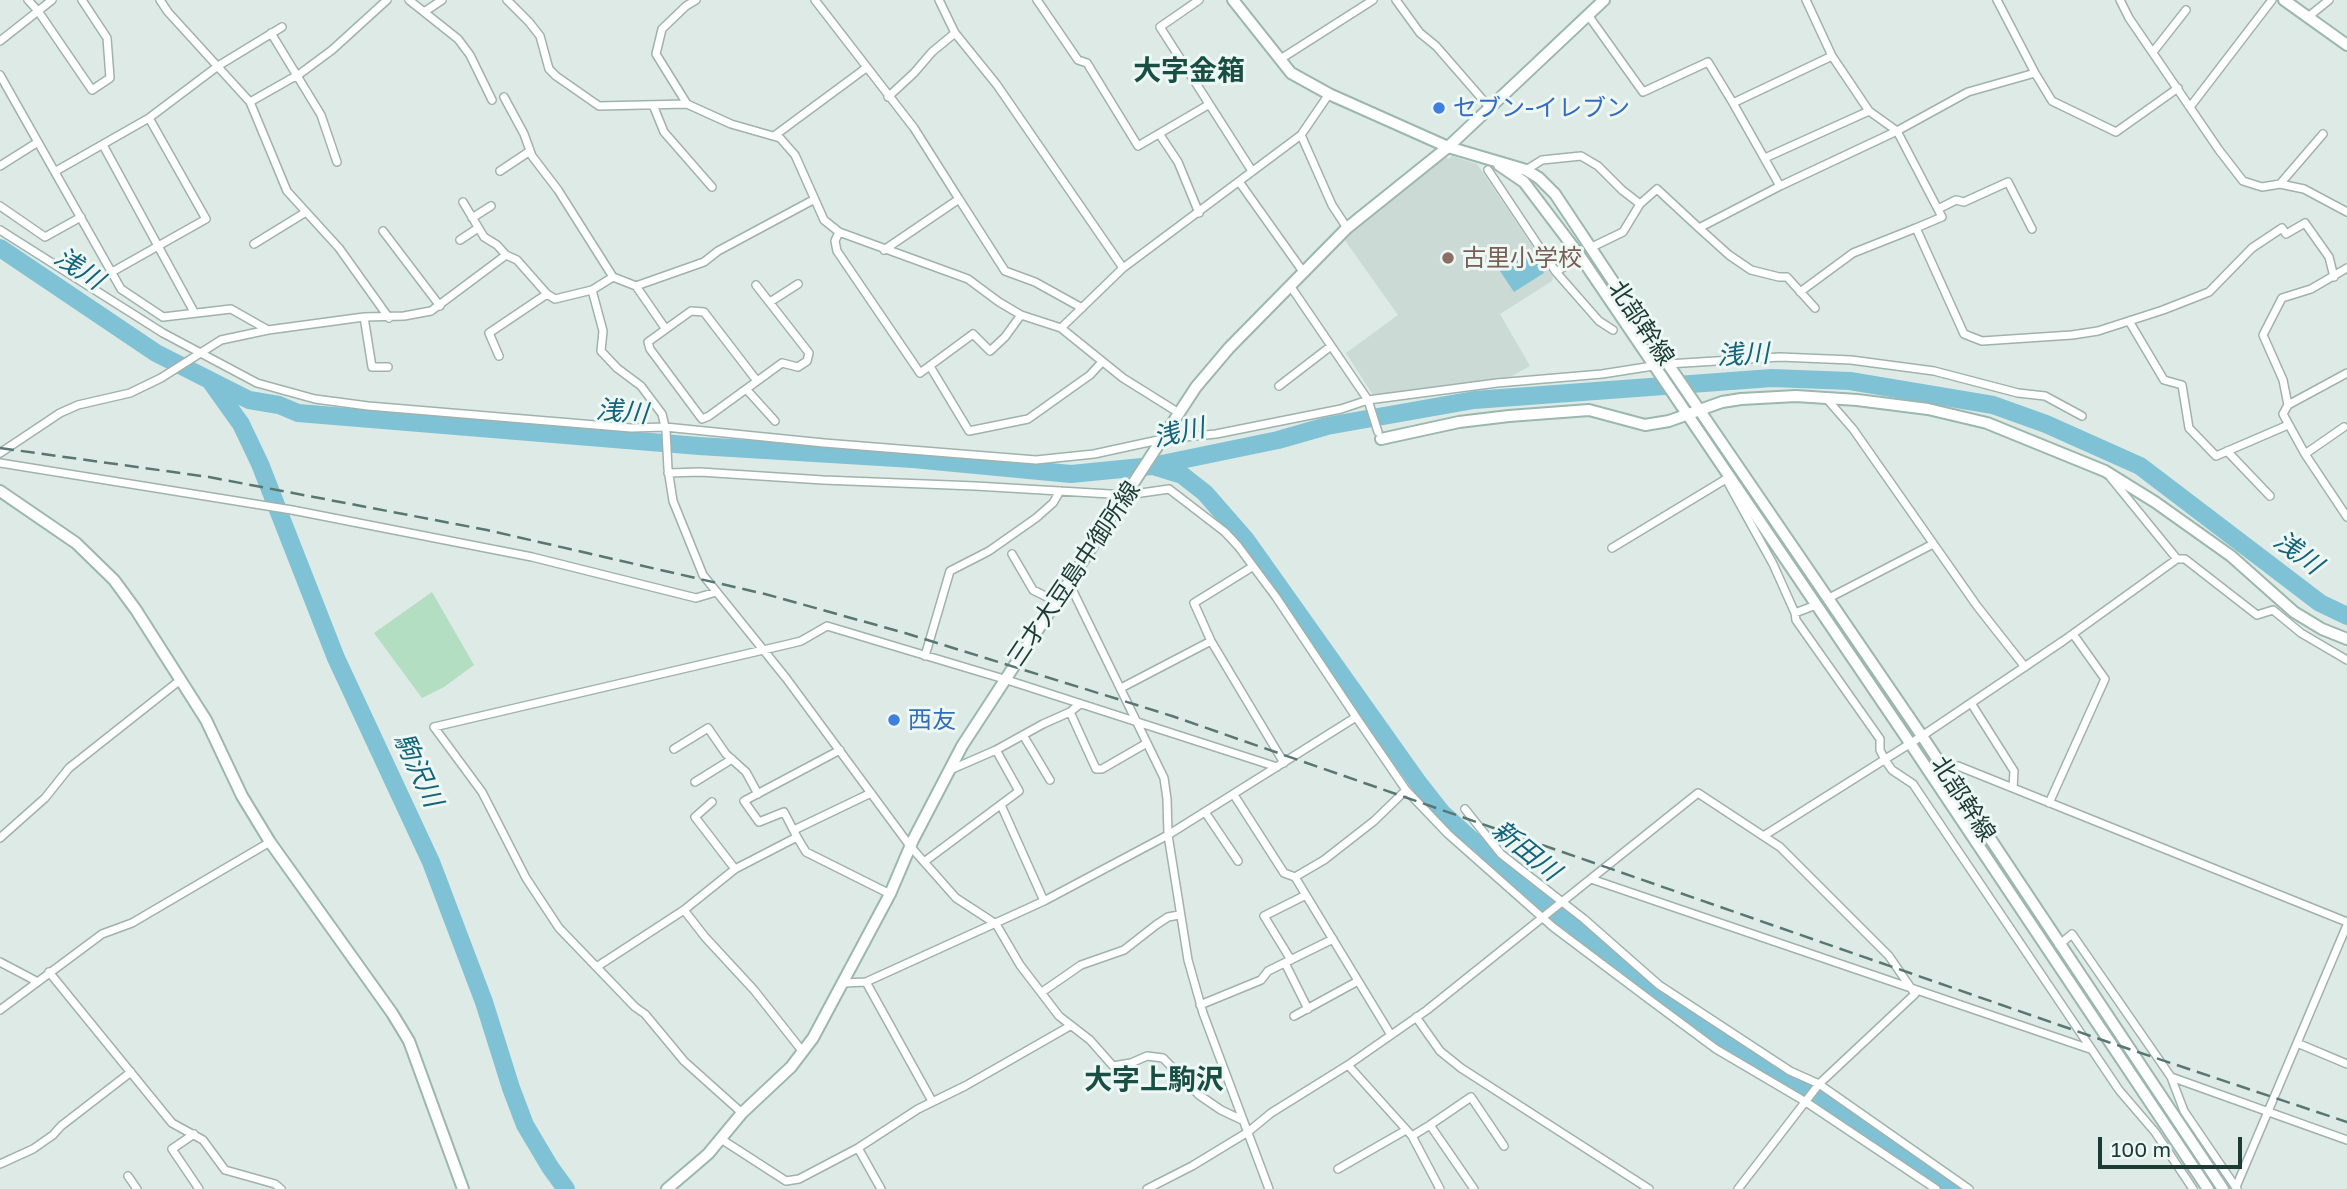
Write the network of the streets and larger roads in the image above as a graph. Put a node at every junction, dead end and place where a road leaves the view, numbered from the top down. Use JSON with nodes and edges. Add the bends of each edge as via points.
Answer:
{"nodes":[{"id":1,"x":28,"y":0,"type":"edge"},
{"id":2,"x":52,"y":0,"type":"edge"},
{"id":3,"x":82,"y":0,"type":"edge"},
{"id":4,"x":160,"y":0,"type":"edge"},
{"id":5,"x":387,"y":0,"type":"edge"},
{"id":6,"x":409,"y":0,"type":"edge"},
{"id":7,"x":442,"y":0,"type":"edge"},
{"id":8,"x":696,"y":0,"type":"edge"},
{"id":9,"x":815,"y":0,"type":"edge"},
{"id":10,"x":939,"y":0,"type":"edge"},
{"id":11,"x":1037,"y":0,"type":"edge"},
{"id":12,"x":1199,"y":0,"type":"edge"},
{"id":13,"x":1233,"y":0,"type":"edge"},
{"id":14,"x":1373,"y":0,"type":"edge"},
{"id":15,"x":1396,"y":0,"type":"edge"},
{"id":16,"x":1604,"y":0,"type":"edge"},
{"id":17,"x":1806,"y":0,"type":"edge"},
{"id":18,"x":1997,"y":0,"type":"edge"},
{"id":19,"x":2120,"y":0,"type":"edge"},
{"id":20,"x":2272,"y":0,"type":"edge"},
{"id":21,"x":2284,"y":0,"type":"edge"},
{"id":22,"x":2329,"y":0,"type":"edge"},
{"id":23,"x":510,"y":1,"type":"edge"},
{"id":24,"x":2186,"y":9,"type":"dead end"},
{"id":25,"x":38,"y":10,"type":"junction"},
{"id":26,"x":425,"y":12,"type":"junction"},
{"id":27,"x":1588,"y":15,"type":"junction"},
{"id":28,"x":2308,"y":17,"type":"junction"},
{"id":29,"x":282,"y":27,"type":"dead end"},
{"id":30,"x":271,"y":33,"type":"junction"},
{"id":31,"x":954,"y":33,"type":"junction"},
{"id":32,"x":0,"y":41,"type":"edge"},
{"id":33,"x":2347,"y":46,"type":"edge"},
{"id":34,"x":2153,"y":52,"type":"junction"},
{"id":35,"x":1832,"y":56,"type":"junction"},
{"id":36,"x":1279,"y":60,"type":"junction"},
{"id":37,"x":218,"y":66,"type":"junction"},
{"id":38,"x":866,"y":68,"type":"junction"},
{"id":39,"x":2035,"y":73,"type":"junction"},
{"id":40,"x":0,"y":75,"type":"edge"},
{"id":41,"x":297,"y":75,"type":"junction"},
{"id":42,"x":2178,"y":88,"type":"junction"},
{"id":43,"x":1329,"y":94,"type":"junction"},
{"id":44,"x":505,"y":97,"type":"dead end"},
{"id":45,"x":888,"y":97,"type":"junction"},
{"id":46,"x":492,"y":100,"type":"dead end"},
{"id":47,"x":250,"y":102,"type":"junction"},
{"id":48,"x":1733,"y":103,"type":"junction"},
{"id":49,"x":687,"y":104,"type":"junction"},
{"id":50,"x":653,"y":105,"type":"junction"},
{"id":51,"x":1208,"y":106,"type":"junction"},
{"id":52,"x":2190,"y":107,"type":"junction"},
{"id":53,"x":1490,"y":108,"type":"junction"},
{"id":54,"x":1869,"y":111,"type":"junction"},
{"id":55,"x":149,"y":118,"type":"junction"},
{"id":56,"x":1897,"y":131,"type":"junction"},
{"id":57,"x":2323,"y":134,"type":"dead end"},
{"id":58,"x":1160,"y":135,"type":"junction"},
{"id":59,"x":1301,"y":135,"type":"junction"},
{"id":60,"x":774,"y":136,"type":"junction"},
{"id":61,"x":38,"y":142,"type":"junction"},
{"id":62,"x":103,"y":145,"type":"junction"},
{"id":63,"x":1448,"y":146,"type":"junction"},
{"id":64,"x":530,"y":151,"type":"junction"},
{"id":65,"x":1480,"y":156,"type":"junction"},
{"id":66,"x":1765,"y":158,"type":"junction"},
{"id":67,"x":337,"y":162,"type":"dead end"},
{"id":68,"x":0,"y":165,"type":"edge"},
{"id":69,"x":1489,"y":170,"type":"dead end"},
{"id":70,"x":1526,"y":170,"type":"junction"},
{"id":71,"x":56,"y":171,"type":"junction"},
{"id":72,"x":500,"y":171,"type":"dead end"},
{"id":73,"x":1252,"y":171,"type":"junction"},
{"id":74,"x":1240,"y":183,"type":"junction"},
{"id":75,"x":2280,"y":184,"type":"junction"},
{"id":76,"x":1780,"y":186,"type":"junction"},
{"id":77,"x":712,"y":187,"type":"dead end"},
{"id":78,"x":959,"y":199,"type":"junction"},
{"id":79,"x":813,"y":200,"type":"junction"},
{"id":80,"x":463,"y":202,"type":"dead end"},
{"id":81,"x":1640,"y":204,"type":"junction"},
{"id":82,"x":0,"y":206,"type":"edge"},
{"id":83,"x":491,"y":206,"type":"dead end"},
{"id":84,"x":1938,"y":209,"type":"junction"},
{"id":85,"x":306,"y":212,"type":"junction"},
{"id":86,"x":2347,"y":212,"type":"edge"},
{"id":87,"x":1199,"y":213,"type":"junction"},
{"id":88,"x":81,"y":217,"type":"junction"},
{"id":89,"x":472,"y":218,"type":"junction"},
{"id":90,"x":478,"y":228,"type":"junction"},
{"id":91,"x":1347,"y":228,"type":"junction"},
{"id":92,"x":1699,"y":228,"type":"junction"},
{"id":93,"x":1916,"y":228,"type":"junction"},
{"id":94,"x":2032,"y":229,"type":"dead end"},
{"id":95,"x":0,"y":230,"type":"edge"},
{"id":96,"x":383,"y":231,"type":"dead end"},
{"id":97,"x":839,"y":232,"type":"junction"},
{"id":98,"x":460,"y":240,"type":"dead end"},
{"id":99,"x":254,"y":244,"type":"dead end"},
{"id":100,"x":159,"y":247,"type":"junction"},
{"id":101,"x":1590,"y":248,"type":"junction"},
{"id":102,"x":884,"y":250,"type":"junction"},
{"id":103,"x":506,"y":256,"type":"junction"},
{"id":104,"x":1580,"y":256,"type":"junction"},
{"id":105,"x":1124,"y":268,"type":"junction"},
{"id":106,"x":2347,"y":268,"type":"edge"},
{"id":107,"x":112,"y":272,"type":"junction"},
{"id":108,"x":1556,"y":272,"type":"junction"},
{"id":109,"x":1305,"y":273,"type":"junction"},
{"id":110,"x":2334,"y":276,"type":"junction"},
{"id":111,"x":614,"y":277,"type":"junction"},
{"id":112,"x":798,"y":284,"type":"dead end"},
{"id":113,"x":756,"y":285,"type":"dead end"},
{"id":114,"x":636,"y":286,"type":"junction"},
{"id":115,"x":1291,"y":287,"type":"junction"},
{"id":116,"x":592,"y":290,"type":"junction"},
{"id":117,"x":1800,"y":292,"type":"junction"},
{"id":118,"x":547,"y":294,"type":"junction"},
{"id":119,"x":770,"y":302,"type":"junction"},
{"id":120,"x":440,"y":306,"type":"junction"},
{"id":121,"x":1082,"y":307,"type":"junction"},
{"id":122,"x":1815,"y":308,"type":"dead end"},
{"id":123,"x":194,"y":312,"type":"junction"},
{"id":124,"x":1021,"y":315,"type":"junction"},
{"id":125,"x":364,"y":317,"type":"junction"},
{"id":126,"x":389,"y":318,"type":"junction"},
{"id":127,"x":2129,"y":321,"type":"junction"},
{"id":128,"x":665,"y":328,"type":"junction"},
{"id":129,"x":1061,"y":328,"type":"junction"},
{"id":130,"x":268,"y":330,"type":"junction"},
{"id":131,"x":1613,"y":330,"type":"dead end"},
{"id":132,"x":1331,"y":346,"type":"junction"},
{"id":133,"x":202,"y":352,"type":"junction"},
{"id":134,"x":499,"y":356,"type":"dead end"},
{"id":135,"x":1102,"y":362,"type":"junction"},
{"id":136,"x":387,"y":367,"type":"dead end"},
{"id":137,"x":931,"y":368,"type":"junction"},
{"id":138,"x":1287,"y":368,"type":"dead end"},
{"id":139,"x":1671,"y":368,"type":"junction"},
{"id":140,"x":1655,"y":369,"type":"junction"},
{"id":141,"x":2347,"y":373,"type":"edge"},
{"id":142,"x":1292,"y":375,"type":"junction"},
{"id":143,"x":757,"y":382,"type":"junction"},
{"id":144,"x":1279,"y":386,"type":"dead end"},
{"id":145,"x":747,"y":390,"type":"junction"},
{"id":146,"x":1826,"y":398,"type":"junction"},
{"id":147,"x":1369,"y":403,"type":"junction"},
{"id":148,"x":2288,"y":405,"type":"junction"},
{"id":149,"x":1701,"y":410,"type":"junction"},
{"id":150,"x":1178,"y":413,"type":"junction"},
{"id":151,"x":1688,"y":415,"type":"junction"},
{"id":152,"x":2082,"y":416,"type":"dead end"},
{"id":153,"x":775,"y":421,"type":"dead end"},
{"id":154,"x":2288,"y":425,"type":"junction"},
{"id":155,"x":2344,"y":427,"type":"dead end"},
{"id":156,"x":665,"y":429,"type":"junction"},
{"id":157,"x":1379,"y":435,"type":"joint"},
{"id":158,"x":1160,"y":444,"type":"junction"},
{"id":159,"x":2227,"y":452,"type":"junction"},
{"id":160,"x":0,"y":453,"type":"edge"},
{"id":161,"x":2305,"y":454,"type":"junction"},
{"id":162,"x":0,"y":463,"type":"edge"},
{"id":163,"x":668,"y":471,"type":"junction"},
{"id":164,"x":2106,"y":472,"type":"junction"},
{"id":165,"x":0,"y":491,"type":"edge"},
{"id":166,"x":1060,"y":491,"type":"junction"},
{"id":167,"x":1127,"y":495,"type":"junction"},
{"id":168,"x":2270,"y":496,"type":"dead end"},
{"id":169,"x":2346,"y":512,"type":"edge"},
{"id":170,"x":1933,"y":544,"type":"junction"},
{"id":171,"x":1612,"y":548,"type":"dead end"},
{"id":172,"x":1013,"y":554,"type":"dead end"},
{"id":173,"x":2176,"y":559,"type":"junction"},
{"id":174,"x":1252,"y":568,"type":"junction"},
{"id":175,"x":1068,"y":581,"type":"junction"},
{"id":176,"x":716,"y":592,"type":"junction"},
{"id":177,"x":1829,"y":598,"type":"junction"},
{"id":178,"x":1055,"y":601,"type":"junction"},
{"id":179,"x":1816,"y":605,"type":"junction"},
{"id":180,"x":1795,"y":613,"type":"junction"},
{"id":181,"x":2308,"y":621,"type":"junction"},
{"id":182,"x":2301,"y":633,"type":"junction"},
{"id":183,"x":2073,"y":634,"type":"junction"},
{"id":184,"x":2347,"y":639,"type":"edge"},
{"id":185,"x":1211,"y":641,"type":"junction"},
{"id":186,"x":763,"y":651,"type":"junction"},
{"id":187,"x":925,"y":656,"type":"junction"},
{"id":188,"x":2347,"y":660,"type":"edge"},
{"id":189,"x":2025,"y":667,"type":"junction"},
{"id":190,"x":1004,"y":679,"type":"junction"},
{"id":191,"x":180,"y":681,"type":"junction"},
{"id":192,"x":1121,"y":688,"type":"junction"},
{"id":193,"x":1971,"y":703,"type":"junction"},
{"id":194,"x":1080,"y":704,"type":"junction"},
{"id":195,"x":1070,"y":712,"type":"junction"},
{"id":196,"x":1356,"y":717,"type":"junction"},
{"id":197,"x":1136,"y":722,"type":"junction"},
{"id":198,"x":1023,"y":735,"type":"junction"},
{"id":199,"x":1922,"y":736,"type":"junction"},
{"id":200,"x":1147,"y":743,"type":"junction"},
{"id":201,"x":1910,"y":743,"type":"junction"},
{"id":202,"x":674,"y":749,"type":"dead end"},
{"id":203,"x":840,"y":750,"type":"junction"},
{"id":204,"x":996,"y":750,"type":"junction"},
{"id":205,"x":732,"y":759,"type":"junction"},
{"id":206,"x":1885,"y":760,"type":"junction"},
{"id":207,"x":1280,"y":765,"type":"junction"},
{"id":208,"x":1958,"y":766,"type":"dead end"},
{"id":209,"x":948,"y":771,"type":"junction"},
{"id":210,"x":1050,"y":780,"type":"dead end"},
{"id":211,"x":695,"y":782,"type":"dead end"},
{"id":212,"x":2013,"y":788,"type":"junction"},
{"id":213,"x":1406,"y":790,"type":"junction"},
{"id":214,"x":871,"y":793,"type":"junction"},
{"id":215,"x":758,"y":794,"type":"junction"},
{"id":216,"x":1234,"y":794,"type":"junction"},
{"id":217,"x":712,"y":802,"type":"dead end"},
{"id":218,"x":2049,"y":803,"type":"junction"},
{"id":219,"x":1001,"y":805,"type":"junction"},
{"id":220,"x":1465,"y":809,"type":"dead end"},
{"id":221,"x":1205,"y":812,"type":"junction"},
{"id":222,"x":796,"y":834,"type":"junction"},
{"id":223,"x":1168,"y":835,"type":"junction"},
{"id":224,"x":1765,"y":835,"type":"junction"},
{"id":225,"x":0,"y":838,"type":"edge"},
{"id":226,"x":270,"y":842,"type":"junction"},
{"id":227,"x":910,"y":846,"type":"junction"},
{"id":228,"x":1238,"y":861,"type":"dead end"},
{"id":229,"x":924,"y":862,"type":"junction"},
{"id":230,"x":735,"y":869,"type":"junction"},
{"id":231,"x":1295,"y":877,"type":"junction"},
{"id":232,"x":1591,"y":879,"type":"junction"},
{"id":233,"x":890,"y":894,"type":"junction"},
{"id":234,"x":1306,"y":895,"type":"junction"},
{"id":235,"x":1044,"y":901,"type":"junction"},
{"id":236,"x":1560,"y":904,"type":"junction"},
{"id":237,"x":684,"y":910,"type":"junction"},
{"id":238,"x":1179,"y":915,"type":"junction"},
{"id":239,"x":1546,"y":915,"type":"junction"},
{"id":240,"x":2347,"y":923,"type":"edge"},
{"id":241,"x":996,"y":924,"type":"junction"},
{"id":242,"x":1333,"y":939,"type":"junction"},
{"id":243,"x":2054,"y":947,"type":"junction"},
{"id":244,"x":2034,"y":961,"type":"junction"},
{"id":245,"x":0,"y":962,"type":"edge"},
{"id":246,"x":1288,"y":962,"type":"junction"},
{"id":247,"x":598,"y":966,"type":"junction"},
{"id":248,"x":49,"y":972,"type":"junction"},
{"id":249,"x":36,"y":981,"type":"junction"},
{"id":250,"x":1358,"y":981,"type":"junction"},
{"id":251,"x":866,"y":982,"type":"junction"},
{"id":252,"x":845,"y":983,"type":"junction"},
{"id":253,"x":1910,"y":989,"type":"junction"},
{"id":254,"x":1042,"y":992,"type":"junction"},
{"id":255,"x":1200,"y":1005,"type":"junction"},
{"id":256,"x":1308,"y":1009,"type":"junction"},
{"id":257,"x":0,"y":1010,"type":"edge"},
{"id":258,"x":1294,"y":1016,"type":"dead end"},
{"id":259,"x":1416,"y":1017,"type":"junction"},
{"id":260,"x":1070,"y":1026,"type":"junction"},
{"id":261,"x":1391,"y":1035,"type":"junction"},
{"id":262,"x":2297,"y":1043,"type":"junction"},
{"id":263,"x":2091,"y":1049,"type":"junction"},
{"id":264,"x":803,"y":1052,"type":"junction"},
{"id":265,"x":2347,"y":1064,"type":"edge"},
{"id":266,"x":1348,"y":1065,"type":"junction"},
{"id":267,"x":131,"y":1072,"type":"junction"},
{"id":268,"x":2171,"y":1077,"type":"junction"},
{"id":269,"x":1817,"y":1087,"type":"junction"},
{"id":270,"x":1807,"y":1100,"type":"junction"},
{"id":271,"x":932,"y":1101,"type":"junction"},
{"id":272,"x":2267,"y":1112,"type":"junction"},
{"id":273,"x":742,"y":1113,"type":"junction"},
{"id":274,"x":1242,"y":1120,"type":"junction"},
{"id":275,"x":1430,"y":1125,"type":"junction"},
{"id":276,"x":1248,"y":1132,"type":"junction"},
{"id":277,"x":1409,"y":1133,"type":"junction"},
{"id":278,"x":194,"y":1134,"type":"junction"},
{"id":279,"x":721,"y":1139,"type":"junction"},
{"id":280,"x":2347,"y":1140,"type":"edge"},
{"id":281,"x":1504,"y":1146,"type":"dead end"},
{"id":282,"x":858,"y":1148,"type":"junction"},
{"id":283,"x":0,"y":1164,"type":"edge"},
{"id":284,"x":1338,"y":1169,"type":"dead end"},
{"id":285,"x":128,"y":1176,"type":"dead end"},
{"id":286,"x":2237,"y":1188,"type":"edge"},
{"id":287,"x":137,"y":1189,"type":"edge"},
{"id":288,"x":198,"y":1189,"type":"edge"},
{"id":289,"x":281,"y":1189,"type":"edge"},
{"id":290,"x":463,"y":1189,"type":"edge"},
{"id":291,"x":667,"y":1189,"type":"edge"},
{"id":292,"x":880,"y":1189,"type":"edge"},
{"id":293,"x":1147,"y":1189,"type":"edge"},
{"id":294,"x":1269,"y":1189,"type":"edge"},
{"id":295,"x":1440,"y":1189,"type":"edge"},
{"id":296,"x":1474,"y":1189,"type":"edge"},
{"id":297,"x":1649,"y":1189,"type":"edge"},
{"id":298,"x":1738,"y":1189,"type":"edge"},
{"id":299,"x":1936,"y":1189,"type":"edge"},
{"id":300,"x":1969,"y":1189,"type":"edge"},
{"id":301,"x":2193,"y":1189,"type":"edge"},
{"id":302,"x":2208,"y":1189,"type":"edge"},
{"id":303,"x":2223,"y":1189,"type":"edge"}],
"edges":[{"from":1,"to":25,"type":"street"},
{"from":2,"to":25,"type":"street"},
{"from":3,"to":25,"type":"street","via":[[107,38],[110,78],[92,90]]},
{"from":4,"to":37,"type":"street"},
{"from":5,"to":41,"type":"street"},
{"from":6,"to":26,"type":"street"},
{"from":7,"to":26,"type":"street"},
{"from":8,"to":49,"type":"street","via":[[662,29],[656,54]]},
{"from":9,"to":38,"type":"street"},
{"from":10,"to":31,"type":"street"},
{"from":11,"to":58,"type":"street","via":[[1078,60],[1087,63],[1138,146]]},
{"from":12,"to":51,"type":"street","via":[[1160,27]]},
{"from":13,"to":36,"type":"street"},
{"from":14,"to":36,"type":"street"},
{"from":15,"to":53,"type":"street","via":[[1420,33]]},
{"from":16,"to":27,"type":"street","name":"三才大豆島中御所線"},
{"from":17,"to":35,"type":"street"},
{"from":18,"to":39,"type":"street"},
{"from":19,"to":34,"type":"street"},
{"from":20,"to":52,"type":"street"},
{"from":21,"to":28,"type":"street"},
{"from":22,"to":28,"type":"street"},
{"from":23,"to":50,"type":"street","via":[[540,36],[556,76],[599,106]]},
{"from":24,"to":34,"type":"street"},
{"from":25,"to":32,"type":"street"},
{"from":26,"to":46,"type":"street","via":[[458,39]]},
{"from":27,"to":48,"type":"street","via":[[1643,92],[1708,62]]},
{"from":27,"to":53,"type":"street","name":"三才大豆島中御所線"},
{"from":28,"to":33,"type":"street"},
{"from":29,"to":30,"type":"street"},
{"from":30,"to":37,"type":"street"},
{"from":30,"to":41,"type":"street"},
{"from":31,"to":45,"type":"street"},
{"from":31,"to":105,"type":"street","via":[[997,85]]},
{"from":34,"to":42,"type":"street"},
{"from":35,"to":48,"type":"street"},
{"from":35,"to":54,"type":"street"},
{"from":36,"to":43,"type":"street","via":[[1291,73]]},
{"from":37,"to":47,"type":"street"},
{"from":37,"to":55,"type":"street"},
{"from":38,"to":45,"type":"street"},
{"from":38,"to":60,"type":"street"},
{"from":39,"to":42,"type":"street","via":[[2052,101],[2116,132]]},
{"from":39,"to":56,"type":"street","via":[[1968,92]]},
{"from":40,"to":61,"type":"street"},
{"from":41,"to":47,"type":"street"},
{"from":41,"to":67,"type":"street","via":[[321,115]]},
{"from":42,"to":52,"type":"street"},
{"from":43,"to":59,"type":"street"},
{"from":43,"to":63,"type":"street"},
{"from":44,"to":64,"type":"street"},
{"from":45,"to":78,"type":"street","via":[[914,128]]},
{"from":47,"to":85,"type":"street","via":[[282,182]]},
{"from":48,"to":66,"type":"street"},
{"from":49,"to":50,"type":"street"},
{"from":49,"to":60,"type":"street"},
{"from":50,"to":77,"type":"street","via":[[664,132]]},
{"from":51,"to":58,"type":"street"},
{"from":51,"to":73,"type":"street"},
{"from":52,"to":75,"type":"street","via":[[2242,181],[2262,187]]},
{"from":53,"to":63,"type":"street","name":"三才大豆島中御所線"},
{"from":54,"to":56,"type":"street"},
{"from":54,"to":66,"type":"street"},
{"from":55,"to":62,"type":"street"},
{"from":55,"to":100,"type":"street","via":[[206,219]]},
{"from":56,"to":76,"type":"street"},
{"from":56,"to":84,"type":"street"},
{"from":57,"to":75,"type":"street"},
{"from":58,"to":87,"type":"street","via":[[1178,162]]},
{"from":59,"to":73,"type":"street"},
{"from":59,"to":91,"type":"street"},
{"from":60,"to":79,"type":"street","via":[[795,155]]},
{"from":61,"to":68,"type":"street"},
{"from":61,"to":71,"type":"street"},
{"from":62,"to":71,"type":"street"},
{"from":62,"to":100,"type":"street"},
{"from":63,"to":65,"type":"street"},
{"from":63,"to":91,"type":"street","name":"三才大豆島中御所線"},
{"from":64,"to":72,"type":"street"},
{"from":64,"to":111,"type":"street"},
{"from":65,"to":70,"type":"street","name":"北部幹線"},
{"from":65,"to":104,"type":"street","name":"北部幹線","via":[[1524,182]]},
{"from":66,"to":76,"type":"street"},
{"from":69,"to":108,"type":"street"},
{"from":70,"to":81,"type":"street","via":[[1542,160],[1581,156]]},
{"from":70,"to":101,"type":"street","name":"北部幹線","via":[[1555,194]]},
{"from":71,"to":88,"type":"street"},
{"from":73,"to":74,"type":"street"},
{"from":74,"to":87,"type":"street"},
{"from":74,"to":109,"type":"street"},
{"from":75,"to":86,"type":"street","via":[[2304,189]]},
{"from":76,"to":92,"type":"street"},
{"from":78,"to":102,"type":"street"},
{"from":78,"to":121,"type":"street","via":[[1005,271]]},
{"from":79,"to":97,"type":"street","via":[[824,220]]},
{"from":79,"to":114,"type":"street","via":[[704,262]]},
{"from":80,"to":89,"type":"street"},
{"from":81,"to":92,"type":"street","via":[[1657,189]]},
{"from":81,"to":101,"type":"street","via":[[1623,232]]},
{"from":82,"to":88,"type":"street","via":[[45,237]]},
{"from":83,"to":89,"type":"street"},
{"from":84,"to":93,"type":"street","via":[[1942,217]]},
{"from":84,"to":94,"type":"street","via":[[2008,182]]},
{"from":85,"to":99,"type":"street"},
{"from":85,"to":126,"type":"street","via":[[339,248]]},
{"from":87,"to":105,"type":"street"},
{"from":88,"to":107,"type":"street"},
{"from":89,"to":90,"type":"street"},
{"from":90,"to":98,"type":"street"},
{"from":90,"to":103,"type":"street"},
{"from":91,"to":109,"type":"street","name":"三才大豆島中御所線"},
{"from":92,"to":117,"type":"street","via":[[1751,270],[1787,277]]},
{"from":93,"to":117,"type":"street","via":[[1853,253]]},
{"from":93,"to":127,"type":"street","via":[[1964,334],[1982,341],[2035,339],[2098,331]]},
{"from":95,"to":133,"type":"street"},
{"from":96,"to":120,"type":"street"},
{"from":97,"to":102,"type":"street"},
{"from":97,"to":137,"type":"street","via":[[836,251],[920,373]]},
{"from":100,"to":107,"type":"street"},
{"from":100,"to":123,"type":"street"},
{"from":101,"to":139,"type":"street","name":"北部幹線"},
{"from":102,"to":124,"type":"street","via":[[968,279]]},
{"from":103,"to":118,"type":"street","via":[[517,260]]},
{"from":103,"to":120,"type":"street"},
{"from":104,"to":108,"type":"street"},
{"from":104,"to":140,"type":"street","name":"北部幹線"},
{"from":105,"to":121,"type":"street"},
{"from":106,"to":110,"type":"street"},
{"from":107,"to":123,"type":"street","via":[[121,289],[163,317]]},
{"from":108,"to":131,"type":"street","via":[[1599,321]]},
{"from":109,"to":115,"type":"street","name":"三才大豆島中御所線"},
{"from":110,"to":127,"type":"street","via":[[2329,257],[2305,223],[2286,234],[2281,228],[2252,248],[2210,292]]},
{"from":110,"to":148,"type":"street","via":[[2282,298],[2263,335],[2283,380]]},
{"from":111,"to":114,"type":"street"},
{"from":111,"to":116,"type":"street"},
{"from":112,"to":119,"type":"street"},
{"from":113,"to":119,"type":"street"},
{"from":114,"to":128,"type":"street"},
{"from":115,"to":132,"type":"street"},
{"from":115,"to":150,"type":"street","name":"三才大豆島中御所線","via":[[1229,348]]},
{"from":116,"to":118,"type":"street","via":[[555,299]]},
{"from":116,"to":156,"type":"street","via":[[603,331],[601,351],[641,386],[662,414]]},
{"from":117,"to":122,"type":"street"},
{"from":118,"to":134,"type":"street","via":[[488,333]]},
{"from":119,"to":143,"type":"street","via":[[809,353],[798,367],[782,363]]},
{"from":120,"to":126,"type":"street"},
{"from":121,"to":129,"type":"street"},
{"from":123,"to":130,"type":"street","via":[[231,309]]},
{"from":124,"to":129,"type":"street"},
{"from":124,"to":137,"type":"street","via":[[990,351],[973,334]]},
{"from":125,"to":126,"type":"street"},
{"from":125,"to":130,"type":"street"},
{"from":125,"to":136,"type":"street","via":[[372,367]]},
{"from":127,"to":159,"type":"street","via":[[2164,380],[2182,385],[2189,428],[2217,456]]},
{"from":128,"to":143,"type":"street","via":[[691,311],[704,312]]},
{"from":128,"to":145,"type":"street","via":[[648,342],[650,349],[702,419]]},
{"from":129,"to":135,"type":"street"},
{"from":130,"to":133,"type":"street","via":[[221,340]]},
{"from":132,"to":142,"type":"street"},
{"from":132,"to":147,"type":"street"},
{"from":133,"to":156,"type":"street","via":[[257,383],[315,399]]},
{"from":133,"to":160,"type":"street","via":[[130,393],[60,413]]},
{"from":135,"to":137,"type":"street","via":[[1028,419],[969,431]]},
{"from":135,"to":150,"type":"street"},
{"from":138,"to":142,"type":"street"},
{"from":139,"to":149,"type":"street","name":"北部幹線"},
{"from":139,"to":152,"type":"street","via":[[1780,357],[1852,360],[1934,371],[2046,396]]},
{"from":140,"to":147,"type":"street","via":[[1497,383]]},
{"from":140,"to":151,"type":"street","name":"北部幹線"},
{"from":141,"to":148,"type":"street"},
{"from":142,"to":144,"type":"street"},
{"from":143,"to":145,"type":"street"},
{"from":145,"to":153,"type":"street"},
{"from":146,"to":149,"type":"street","via":[[1741,399]]},
{"from":146,"to":164,"type":"street","via":[[1928,409],[1987,424]]},
{"from":146,"to":170,"type":"street"},
{"from":147,"to":157,"type":"street"},
{"from":147,"to":158,"type":"street"},
{"from":148,"to":154,"type":"street","via":[[2283,414]]},
{"from":149,"to":151,"type":"street"},
{"from":149,"to":177,"type":"street","name":"北部幹線"},
{"from":150,"to":158,"type":"street","name":"三才大豆島中御所線"},
{"from":151,"to":157,"type":"street","via":[[1644,425],[1589,410]]},
{"from":151,"to":179,"type":"street","name":"北部幹線"},
{"from":154,"to":159,"type":"street"},
{"from":154,"to":161,"type":"street"},
{"from":155,"to":161,"type":"street"},
{"from":156,"to":158,"type":"street","via":[[1036,460]]},
{"from":156,"to":163,"type":"street"},
{"from":158,"to":167,"type":"street","name":"三才大豆島中御所線"},
{"from":159,"to":168,"type":"street"},
{"from":161,"to":169,"type":"street"},
{"from":162,"to":176,"type":"street","via":[[292,510],[532,557],[696,598]]},
{"from":163,"to":166,"type":"street"},
{"from":163,"to":176,"type":"street","via":[[673,501],[703,575]]},
{"from":164,"to":173,"type":"street"},
{"from":164,"to":181,"type":"street","via":[[2200,533]]},
{"from":165,"to":191,"type":"street","via":[[76,542],[114,580]]},
{"from":166,"to":167,"type":"street"},
{"from":166,"to":187,"type":"street","via":[[1036,518],[950,571]]},
{"from":167,"to":174,"type":"street","via":[[1169,489],[1224,532]]},
{"from":167,"to":175,"type":"street","name":"三才大豆島中御所線"},
{"from":170,"to":177,"type":"street"},
{"from":170,"to":189,"type":"street"},
{"from":171,"to":180,"type":"street","via":[[1726,479]]},
{"from":172,"to":178,"type":"street","via":[[1033,590]]},
{"from":173,"to":182,"type":"street","via":[[2185,559],[2258,615],[2273,610]]},
{"from":173,"to":183,"type":"street"},
{"from":174,"to":185,"type":"street","via":[[1194,603]]},
{"from":174,"to":196,"type":"street"},
{"from":175,"to":178,"type":"street","name":"三才大豆島中御所線"},
{"from":175,"to":192,"type":"street"},
{"from":176,"to":186,"type":"street"},
{"from":177,"to":199,"type":"street","name":"北部幹線"},
{"from":178,"to":190,"type":"street","name":"三才大豆島中御所線"},
{"from":179,"to":180,"type":"street"},
{"from":179,"to":201,"type":"street","name":"北部幹線"},
{"from":180,"to":206,"type":"street","via":[[1803,634],[1880,739]]},
{"from":181,"to":182,"type":"street"},
{"from":181,"to":184,"type":"street"},
{"from":182,"to":188,"type":"street"},
{"from":183,"to":189,"type":"street"},
{"from":183,"to":218,"type":"street","via":[[2105,679]]},
{"from":185,"to":192,"type":"street"},
{"from":185,"to":207,"type":"street"},
{"from":186,"to":187,"type":"street","via":[[801,641],[827,626]]},
{"from":186,"to":203,"type":"street"},
{"from":186,"to":247,"type":"street","via":[[434,727],[482,792],[526,878],[559,928]]},
{"from":187,"to":190,"type":"street"},
{"from":189,"to":193,"type":"street"},
{"from":190,"to":194,"type":"street"},
{"from":190,"to":209,"type":"street","name":"三才大豆島中御所線"},
{"from":191,"to":225,"type":"street","via":[[69,768],[45,798]]},
{"from":191,"to":226,"type":"street","via":[[206,720]]},
{"from":192,"to":197,"type":"street"},
{"from":193,"to":199,"type":"street"},
{"from":193,"to":212,"type":"street","via":[[2014,771]]},
{"from":194,"to":195,"type":"street"},
{"from":194,"to":197,"type":"street"},
{"from":195,"to":198,"type":"street"},
{"from":195,"to":200,"type":"street","via":[[1096,769]]},
{"from":196,"to":207,"type":"street"},
{"from":196,"to":213,"type":"street"},
{"from":197,"to":200,"type":"street"},
{"from":197,"to":207,"type":"street"},
{"from":198,"to":204,"type":"street"},
{"from":198,"to":210,"type":"street"},
{"from":199,"to":201,"type":"street"},
{"from":199,"to":243,"type":"street","name":"北部幹線"},
{"from":200,"to":223,"type":"street","via":[[1164,778]]},
{"from":201,"to":206,"type":"street"},
{"from":201,"to":243,"type":"street","name":"北部幹線"},
{"from":202,"to":205,"type":"street","via":[[708,727]]},
{"from":203,"to":214,"type":"street"},
{"from":203,"to":215,"type":"street"},
{"from":204,"to":209,"type":"street"},
{"from":204,"to":219,"type":"street","via":[[1019,791]]},
{"from":205,"to":211,"type":"street"},
{"from":205,"to":215,"type":"street"},
{"from":206,"to":224,"type":"street"},
{"from":206,"to":244,"type":"street","via":[[1913,784]]},
{"from":207,"to":216,"type":"street"},
{"from":208,"to":212,"type":"street"},
{"from":209,"to":227,"type":"street","name":"三才大豆島中御所線"},
{"from":212,"to":218,"type":"street"},
{"from":213,"to":231,"type":"street","via":[[1374,821]]},
{"from":213,"to":239,"type":"street","via":[[1448,834]]},
{"from":214,"to":222,"type":"street"},
{"from":214,"to":227,"type":"street"},
{"from":215,"to":222,"type":"street","via":[[744,801],[760,822],[784,812]]},
{"from":216,"to":221,"type":"street"},
{"from":216,"to":231,"type":"street","via":[[1284,873]]},
{"from":217,"to":230,"type":"street","via":[[695,817]]},
{"from":218,"to":240,"type":"street"},
{"from":219,"to":229,"type":"street"},
{"from":219,"to":235,"type":"street"},
{"from":220,"to":236,"type":"street","via":[[1501,854]]},
{"from":221,"to":223,"type":"street"},
{"from":221,"to":228,"type":"street"},
{"from":222,"to":230,"type":"street"},
{"from":222,"to":233,"type":"street","via":[[806,852]]},
{"from":223,"to":235,"type":"street"},
{"from":223,"to":238,"type":"street"},
{"from":224,"to":232,"type":"street","via":[[1698,793]]},
{"from":224,"to":253,"type":"street","via":[[1889,956]]},
{"from":226,"to":248,"type":"street","via":[[132,923],[102,934]]},
{"from":226,"to":290,"type":"street","via":[[409,1041]]},
{"from":227,"to":229,"type":"street"},
{"from":227,"to":233,"type":"street","name":"三才大豆島中御所線"},
{"from":229,"to":241,"type":"street","via":[[956,898]]},
{"from":230,"to":237,"type":"street"},
{"from":231,"to":234,"type":"street"},
{"from":232,"to":236,"type":"street"},
{"from":232,"to":253,"type":"street"},
{"from":233,"to":252,"type":"street","name":"三才大豆島中御所線"},
{"from":234,"to":242,"type":"street"},
{"from":234,"to":246,"type":"street","via":[[1264,916]]},
{"from":235,"to":241,"type":"street"},
{"from":236,"to":239,"type":"street"},
{"from":236,"to":269,"type":"street","via":[[1688,1006]]},
{"from":237,"to":247,"type":"street"},
{"from":237,"to":264,"type":"street"},
{"from":238,"to":254,"type":"street","via":[[1156,925],[1124,950],[1081,965]]},
{"from":238,"to":255,"type":"street"},
{"from":239,"to":259,"type":"street"},
{"from":239,"to":270,"type":"street","via":[[1716,1049]]},
{"from":240,"to":262,"type":"street"},
{"from":241,"to":251,"type":"street"},
{"from":241,"to":254,"type":"street"},
{"from":242,"to":246,"type":"street"},
{"from":242,"to":250,"type":"street"},
{"from":243,"to":244,"type":"street"},
{"from":243,"to":268,"type":"street","via":[[2072,934]]},
{"from":243,"to":302,"type":"street","name":"北部幹線"},
{"from":243,"to":303,"type":"street","name":"北部幹線"},
{"from":244,"to":263,"type":"street"},
{"from":245,"to":249,"type":"street"},
{"from":246,"to":255,"type":"street","via":[[1268,971],[1261,980]]},
{"from":246,"to":256,"type":"street"},
{"from":247,"to":273,"type":"street","via":[[684,1061]]},
{"from":248,"to":249,"type":"street"},
{"from":248,"to":267,"type":"street"},
{"from":249,"to":257,"type":"street"},
{"from":250,"to":256,"type":"street"},
{"from":250,"to":261,"type":"street"},
{"from":251,"to":252,"type":"street"},
{"from":251,"to":271,"type":"street"},
{"from":252,"to":264,"type":"street","name":"三才大豆島中御所線"},
{"from":253,"to":263,"type":"street"},
{"from":253,"to":269,"type":"street","via":[[1915,994]]},
{"from":254,"to":260,"type":"street"},
{"from":255,"to":274,"type":"street"},
{"from":256,"to":258,"type":"street"},
{"from":259,"to":261,"type":"street"},
{"from":259,"to":297,"type":"street","via":[[1440,1051],[1461,1068]]},
{"from":260,"to":271,"type":"street"},
{"from":260,"to":274,"type":"street","via":[[1113,1066],[1147,1056],[1163,1058],[1199,1095]]},
{"from":261,"to":266,"type":"street"},
{"from":262,"to":265,"type":"street"},
{"from":262,"to":272,"type":"street"},
{"from":263,"to":301,"type":"street"},
{"from":264,"to":273,"type":"street","name":"三才大豆島中御所線"},
{"from":266,"to":276,"type":"street"},
{"from":266,"to":277,"type":"street"},
{"from":267,"to":278,"type":"street","via":[[172,1123]]},
{"from":267,"to":283,"type":"street","via":[[53,1135]]},
{"from":268,"to":272,"type":"street"},
{"from":268,"to":286,"type":"street","via":[[2184,1111]]},
{"from":269,"to":270,"type":"street"},
{"from":269,"to":300,"type":"street"},
{"from":270,"to":298,"type":"street"},
{"from":270,"to":299,"type":"street"},
{"from":271,"to":282,"type":"street"},
{"from":272,"to":280,"type":"street"},
{"from":272,"to":286,"type":"street"},
{"from":273,"to":279,"type":"street","name":"三才大豆島中御所線"},
{"from":274,"to":276,"type":"street"},
{"from":275,"to":277,"type":"street"},
{"from":275,"to":281,"type":"street","via":[[1471,1097]]},
{"from":275,"to":296,"type":"street"},
{"from":276,"to":293,"type":"street"},
{"from":276,"to":294,"type":"street"},
{"from":277,"to":284,"type":"street"},
{"from":277,"to":295,"type":"street"},
{"from":278,"to":288,"type":"street","via":[[172,1149]]},
{"from":278,"to":289,"type":"street","via":[[226,1170]]},
{"from":279,"to":282,"type":"street","via":[[786,1181],[799,1179]]},
{"from":279,"to":291,"type":"street","name":"三才大豆島中御所線"},
{"from":282,"to":292,"type":"street"},
{"from":285,"to":287,"type":"street"}]}
